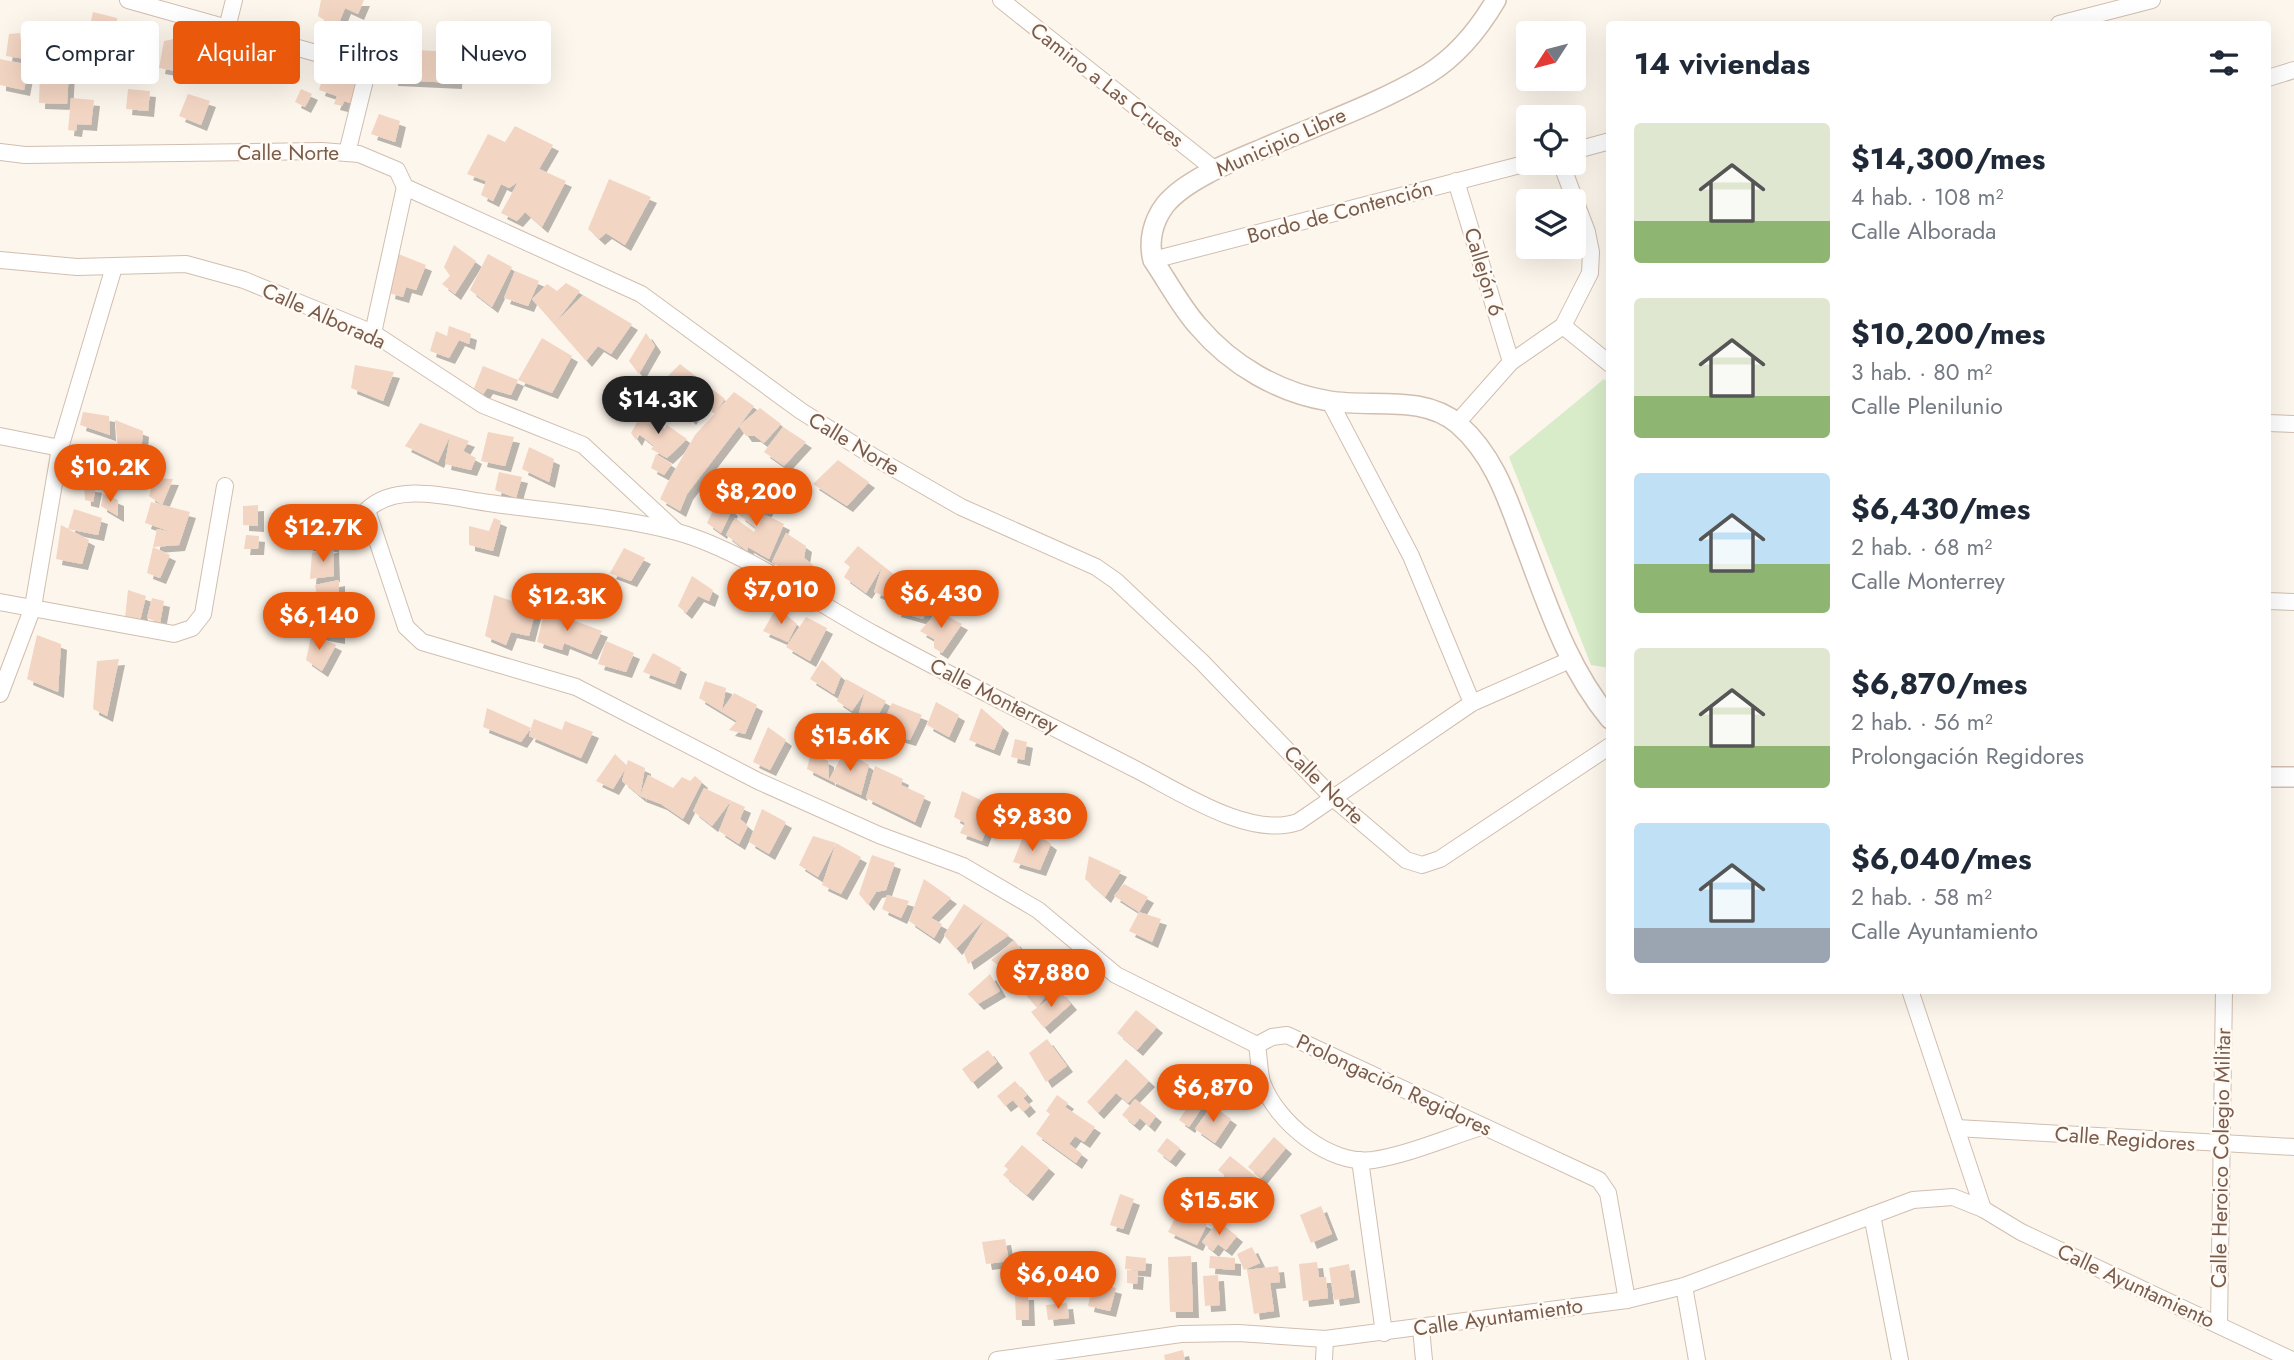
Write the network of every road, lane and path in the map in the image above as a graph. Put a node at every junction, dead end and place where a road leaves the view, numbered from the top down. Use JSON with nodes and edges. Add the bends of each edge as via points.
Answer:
{"nodes":[{"id":1,"x":128,"y":0,"type":"edge"},
{"id":2,"x":234,"y":0,"type":"edge"},
{"id":3,"x":1001,"y":0,"type":"edge"},
{"id":4,"x":1496,"y":0,"type":"edge"},
{"id":5,"x":2152,"y":0,"type":"edge"},
{"id":6,"x":202,"y":21,"type":"edge"},
{"id":7,"x":229,"y":21,"type":"edge"},
{"id":8,"x":2071,"y":21,"type":"edge"},
{"id":9,"x":300,"y":49,"type":"edge"},
{"id":10,"x":2294,"y":71,"type":"edge"},
{"id":11,"x":2271,"y":77,"type":"edge"},
{"id":12,"x":1606,"y":142,"type":"edge"},
{"id":13,"x":1586,"y":147,"type":"edge"},
{"id":14,"x":0,"y":152,"type":"edge"},
{"id":15,"x":347,"y":153,"type":"junction"},
{"id":16,"x":1516,"y":166,"type":"edge"},
{"id":17,"x":1214,"y":169,"type":"junction"},
{"id":18,"x":1565,"y":175,"type":"edge"},
{"id":19,"x":1457,"y":181,"type":"junction"},
{"id":20,"x":405,"y":187,"type":"junction"},
{"id":21,"x":0,"y":260,"type":"edge"},
{"id":22,"x":1153,"y":260,"type":"junction"},
{"id":23,"x":114,"y":267,"type":"junction"},
{"id":24,"x":1563,"y":326,"type":"junction"},
{"id":25,"x":373,"y":333,"type":"junction"},
{"id":26,"x":1606,"y":361,"type":"edge"},
{"id":27,"x":1511,"y":362,"type":"junction"},
{"id":28,"x":1330,"y":401,"type":"junction"},
{"id":29,"x":1457,"y":423,"type":"junction"},
{"id":30,"x":2271,"y":423,"type":"edge"},
{"id":31,"x":2294,"y":424,"type":"edge"},
{"id":32,"x":0,"y":436,"type":"edge"},
{"id":33,"x":60,"y":448,"type":"junction"},
{"id":34,"x":225,"y":486,"type":"dead end"},
{"id":35,"x":677,"y":532,"type":"junction"},
{"id":36,"x":2271,"y":601,"type":"edge"},
{"id":37,"x":0,"y":602,"type":"edge"},
{"id":38,"x":2294,"y":602,"type":"edge"},
{"id":39,"x":33,"y":607,"type":"junction"},
{"id":40,"x":1570,"y":660,"type":"junction"},
{"id":41,"x":0,"y":694,"type":"edge"},
{"id":42,"x":1472,"y":704,"type":"junction"},
{"id":43,"x":1606,"y":714,"type":"edge"},
{"id":44,"x":1606,"y":749,"type":"edge"},
{"id":45,"x":2271,"y":777,"type":"edge"},
{"id":46,"x":2294,"y":777,"type":"edge"},
{"id":47,"x":1333,"y":798,"type":"junction"},
{"id":48,"x":1911,"y":994,"type":"edge"},
{"id":49,"x":2224,"y":994,"type":"edge"},
{"id":50,"x":1257,"y":1045,"type":"junction"},
{"id":51,"x":1481,"y":1127,"type":"junction"},
{"id":52,"x":1956,"y":1128,"type":"junction"},
{"id":53,"x":2221,"y":1145,"type":"junction"},
{"id":54,"x":2294,"y":1147,"type":"edge"},
{"id":55,"x":1360,"y":1160,"type":"junction"},
{"id":56,"x":1983,"y":1209,"type":"junction"},
{"id":57,"x":1872,"y":1216,"type":"junction"},
{"id":58,"x":1684,"y":1286,"type":"junction"},
{"id":59,"x":1627,"y":1300,"type":"junction"},
{"id":60,"x":2219,"y":1325,"type":"junction"},
{"id":61,"x":1421,"y":1328,"type":"junction"},
{"id":62,"x":1384,"y":1333,"type":"junction"},
{"id":63,"x":1325,"y":1339,"type":"junction"},
{"id":64,"x":996,"y":1360,"type":"edge"},
{"id":65,"x":1324,"y":1360,"type":"edge"},
{"id":66,"x":1424,"y":1360,"type":"edge"},
{"id":67,"x":1697,"y":1360,"type":"edge"},
{"id":68,"x":1900,"y":1360,"type":"edge"},
{"id":69,"x":2292,"y":1360,"type":"edge"}],
"edges":[{"from":1,"to":6,"type":"street"},
{"from":2,"to":7,"type":"street"},
{"from":3,"to":17,"type":"street","name":"Camino a Las Cruces"},
{"from":4,"to":17,"type":"street","name":"Municipio Libre","via":[[1459,50],[1429,73],[1392,94]]},
{"from":5,"to":8,"type":"street"},
{"from":9,"to":15,"type":"street","via":[[362,66],[365,80]]},
{"from":10,"to":11,"type":"street"},
{"from":12,"to":13,"type":"street"},
{"from":14,"to":15,"type":"street","name":"Calle Norte"},
{"from":15,"to":20,"type":"street","name":"Calle Norte","via":[[397,170]]},
{"from":16,"to":19,"type":"street","name":"Bordo de Contención"},
{"from":17,"to":22,"type":"street","name":"Municipio Libre","via":[[1166,204],[1153,226]]},
{"from":18,"to":24,"type":"street","via":[[1591,252],[1590,273]]},
{"from":19,"to":22,"type":"street","name":"Bordo de Contención"},
{"from":19,"to":27,"type":"street","name":"Callejón 6"},
{"from":20,"to":25,"type":"street"},
{"from":20,"to":47,"type":"street","name":"Calle Norte","via":[[641,294],[801,411],[874,457],[961,507],[1097,567],[1202,662]]},
{"from":21,"to":23,"type":"street","name":"Calle Alborada"},
{"from":22,"to":28,"type":"street","via":[[1198,327],[1228,354],[1287,391]]},
{"from":23,"to":25,"type":"street","name":"Calle Alborada","via":[[187,264],[244,280]]},
{"from":23,"to":33,"type":"street"},
{"from":24,"to":26,"type":"street"},
{"from":24,"to":27,"type":"street"},
{"from":25,"to":35,"type":"street","name":"Calle Alborada","via":[[483,405],[583,445]]},
{"from":27,"to":29,"type":"street"},
{"from":28,"to":29,"type":"street","via":[[1407,404],[1437,411]]},
{"from":28,"to":42,"type":"street","via":[[1411,556]]},
{"from":29,"to":40,"type":"street","via":[[1485,454],[1502,484]]},
{"from":30,"to":31,"type":"street"},
{"from":32,"to":33,"type":"street"},
{"from":33,"to":39,"type":"street"},
{"from":34,"to":39,"type":"street","via":[[203,614],[192,628],[174,634]]},
{"from":35,"to":47,"type":"street","name":"Calle Monterrey","via":[[717,547],[1205,805],[1263,827],[1281,828]]},
{"from":35,"to":50,"type":"street","name":"Calle Monterrey","via":[[434,495],[393,495],[367,510],[406,627],[422,642],[576,687],[758,781],[878,835],[963,866],[1038,910],[1116,975]]},
{"from":36,"to":38,"type":"street"},
{"from":37,"to":39,"type":"street"},
{"from":39,"to":41,"type":"street"},
{"from":40,"to":42,"type":"street","name":"Calle Monterrey"},
{"from":40,"to":43,"type":"street"},
{"from":42,"to":47,"type":"street","name":"Calle Monterrey"},
{"from":44,"to":47,"type":"street","name":"Calle Norte","via":[[1440,859],[1422,865],[1406,860]]},
{"from":45,"to":46,"type":"street"},
{"from":48,"to":52,"type":"street"},
{"from":49,"to":53,"type":"street","name":"Calle Heroico Colegio Militar"},
{"from":50,"to":51,"type":"street","name":"Prolongación Regidores","via":[[1287,1035]]},
{"from":50,"to":55,"type":"street","via":[[1262,1081],[1275,1107],[1296,1132],[1343,1158]]},
{"from":51,"to":55,"type":"street","via":[[1391,1156]]},
{"from":51,"to":59,"type":"street","name":"Prolongación Regidores","via":[[1599,1180],[1608,1193]]},
{"from":52,"to":53,"type":"street","name":"Calle Regidores"},
{"from":52,"to":56,"type":"street"},
{"from":53,"to":54,"type":"street","name":"Calle Regidores"},
{"from":53,"to":60,"type":"street","name":"Calle Heroico Colegio Militar"},
{"from":55,"to":62,"type":"street"},
{"from":56,"to":57,"type":"street","name":"Calle Ayuntamiento","via":[[1953,1197],[1913,1200]]},
{"from":56,"to":60,"type":"street","name":"Calle Ayuntamiento","via":[[2021,1232]]},
{"from":57,"to":58,"type":"street","name":"Calle Ayuntamiento"},
{"from":57,"to":68,"type":"street"},
{"from":58,"to":59,"type":"street","name":"Calle Ayuntamiento"},
{"from":58,"to":67,"type":"street"},
{"from":59,"to":61,"type":"street","name":"Calle Ayuntamiento"},
{"from":60,"to":69,"type":"street","name":"Calle Ayuntamiento"},
{"from":61,"to":62,"type":"street","name":"Calle Ayuntamiento"},
{"from":61,"to":66,"type":"street"},
{"from":62,"to":63,"type":"street","name":"Calle Ayuntamiento"},
{"from":63,"to":64,"type":"street","name":"Calle Ayuntamiento","via":[[1181,1334]]},
{"from":63,"to":65,"type":"street"}]}
